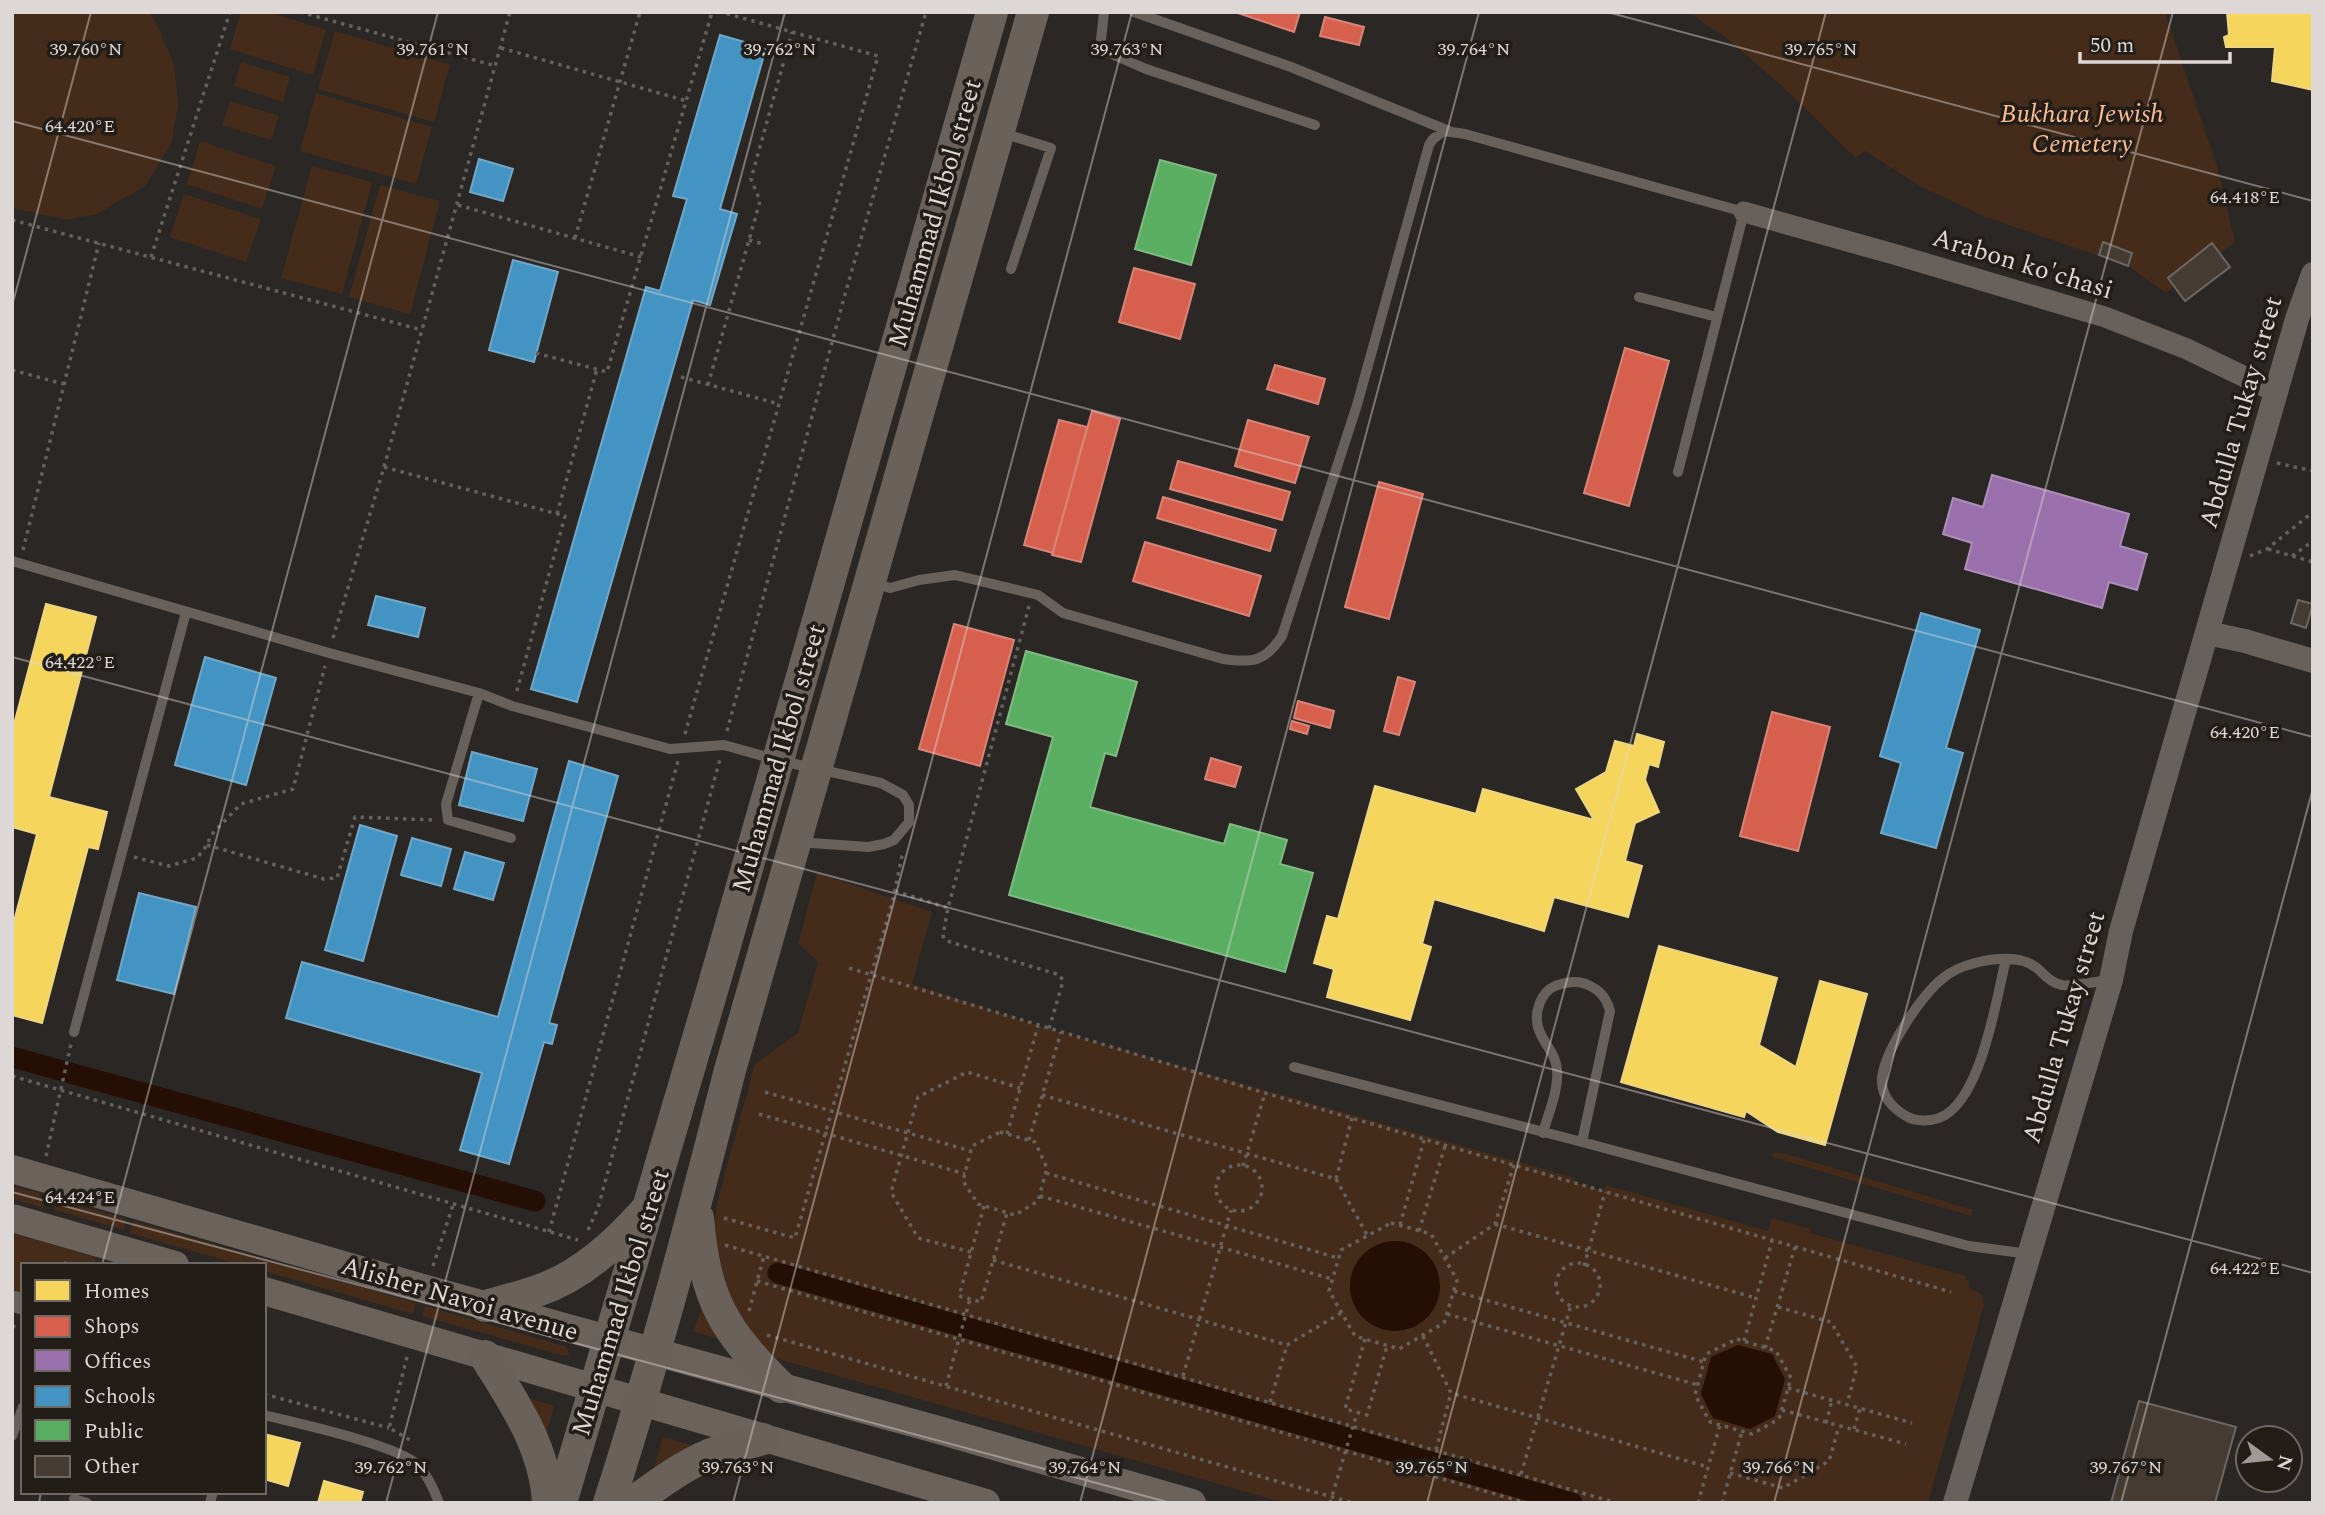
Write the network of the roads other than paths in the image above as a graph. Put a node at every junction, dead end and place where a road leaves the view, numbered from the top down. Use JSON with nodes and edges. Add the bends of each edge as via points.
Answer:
{"nodes":[{"id":1,"x":992,"y":12,"type":"edge"},
{"id":2,"x":1033,"y":12,"type":"edge"},
{"id":3,"x":1104,"y":12,"type":"edge"},
{"id":4,"x":1134,"y":12,"type":"edge"},
{"id":5,"x":1315,"y":125,"type":"dead end"},
{"id":6,"x":999,"y":132,"type":"junction"},
{"id":7,"x":1451,"y":132,"type":"junction"},
{"id":8,"x":1744,"y":212,"type":"junction"},
{"id":9,"x":1011,"y":269,"type":"dead end"},
{"id":10,"x":2313,"y":274,"type":"edge"},
{"id":11,"x":1639,"y":297,"type":"dead end"},
{"id":12,"x":1717,"y":317,"type":"junction"},
{"id":13,"x":2305,"y":320,"type":"edge"},
{"id":14,"x":2276,"y":392,"type":"junction"},
{"id":15,"x":1678,"y":472,"type":"dead end"},
{"id":16,"x":16,"y":562,"type":"edge"},
{"id":17,"x":870,"y":583,"type":"junction"},
{"id":18,"x":186,"y":612,"type":"junction"},
{"id":19,"x":2207,"y":633,"type":"junction"},
{"id":20,"x":2313,"y":662,"type":"edge"},
{"id":21,"x":479,"y":693,"type":"junction"},
{"id":22,"x":776,"y":760,"type":"junction"},
{"id":23,"x":816,"y":769,"type":"junction"},
{"id":24,"x":512,"y":838,"type":"dead end"},
{"id":25,"x":796,"y":842,"type":"junction"},
{"id":26,"x":2006,"y":959,"type":"junction"},
{"id":27,"x":2110,"y":980,"type":"junction"},
{"id":28,"x":74,"y":1032,"type":"dead end"},
{"id":29,"x":1294,"y":1067,"type":"dead end"},
{"id":30,"x":1543,"y":1133,"type":"junction"},
{"id":31,"x":1581,"y":1142,"type":"junction"},
{"id":32,"x":12,"y":1170,"type":"edge"},
{"id":33,"x":648,"y":1208,"type":"junction"},
{"id":34,"x":708,"y":1210,"type":"junction"},
{"id":35,"x":12,"y":1218,"type":"edge"},
{"id":36,"x":2029,"y":1254,"type":"junction"},
{"id":37,"x":168,"y":1263,"type":"edge"},
{"id":38,"x":266,"y":1292,"type":"edge"},
{"id":39,"x":485,"y":1306,"type":"junction"},
{"id":40,"x":608,"y":1339,"type":"junction"},
{"id":41,"x":654,"y":1352,"type":"junction"},
{"id":42,"x":485,"y":1356,"type":"junction"},
{"id":43,"x":781,"y":1387,"type":"junction"},
{"id":44,"x":594,"y":1388,"type":"junction"},
{"id":45,"x":641,"y":1402,"type":"junction"},
{"id":46,"x":21,"y":1412,"type":"edge"},
{"id":47,"x":266,"y":1416,"type":"edge"},
{"id":48,"x":12,"y":1436,"type":"edge"},
{"id":49,"x":764,"y":1439,"type":"junction"},
{"id":50,"x":74,"y":1499,"type":"dead end"},
{"id":51,"x":87,"y":1503,"type":"edge"},
{"id":52,"x":439,"y":1503,"type":"edge"},
{"id":53,"x":548,"y":1503,"type":"edge"},
{"id":54,"x":561,"y":1503,"type":"edge"},
{"id":55,"x":609,"y":1503,"type":"edge"},
{"id":56,"x":632,"y":1503,"type":"edge"},
{"id":57,"x":986,"y":1503,"type":"edge"},
{"id":58,"x":1192,"y":1503,"type":"edge"},
{"id":59,"x":1955,"y":1503,"type":"edge"}],
"edges":[{"from":1,"to":22,"type":"main road","name":"Muhammad Ikbol street"},
{"from":2,"to":6,"type":"main road","name":"Muhammad Ikbol street"},
{"from":3,"to":5,"type":"lane","via":[[1100,49],[1146,69]]},
{"from":4,"to":7,"type":"lane","via":[[1291,67]]},
{"from":6,"to":9,"type":"lane","via":[[1051,148]]},
{"from":6,"to":17,"type":"main road","name":"Muhammad Ikbol street"},
{"from":7,"to":8,"type":"lane"},
{"from":7,"to":17,"type":"lane","via":[[1437,135],[1429,145],[1357,405],[1282,636],[1263,657],[1223,659],[1063,613],[1045,598],[955,575],[890,588]]},
{"from":8,"to":12,"type":"lane"},
{"from":8,"to":14,"type":"street","name":"Arabon ko'chasi","via":[[2105,317],[2187,349]]},
{"from":10,"to":13,"type":"street","name":"Abdulla Tukay street"},
{"from":11,"to":12,"type":"lane"},
{"from":12,"to":15,"type":"lane"},
{"from":13,"to":14,"type":"street","name":"Abdulla Tukay street"},
{"from":14,"to":19,"type":"street","name":"Abdulla Tukay street"},
{"from":16,"to":18,"type":"lane"},
{"from":17,"to":23,"type":"main road","name":"Muhammad Ikbol street"},
{"from":18,"to":21,"type":"lane"},
{"from":18,"to":28,"type":"lane"},
{"from":19,"to":20,"type":"street"},
{"from":19,"to":27,"type":"street","name":"Abdulla Tukay street"},
{"from":21,"to":22,"type":"lane","via":[[670,749],[724,745]]},
{"from":21,"to":24,"type":"lane","via":[[446,804],[448,820]]},
{"from":22,"to":23,"type":"lane"},
{"from":22,"to":33,"type":"main road","name":"Muhammad Ikbol street"},
{"from":23,"to":25,"type":"main road","name":"Muhammad Ikbol street"},
{"from":23,"to":25,"type":"lane","via":[[881,783],[903,795],[909,805],[909,822],[894,840],[868,847]]},
{"from":25,"to":34,"type":"main road","name":"Muhammad Ikbol street","via":[[730,1070]]},
{"from":26,"to":26,"type":"lane","via":[[1961,967],[1940,979],[1910,1018],[1883,1068],[1882,1085],[1897,1111],[1910,1119],[1937,1119],[1965,1098],[1983,1052]]},
{"from":26,"to":27,"type":"lane","via":[[2030,962],[2050,981],[2064,986]]},
{"from":27,"to":36,"type":"street","name":"Abdulla Tukay street"},
{"from":29,"to":30,"type":"lane"},
{"from":30,"to":31,"type":"lane"},
{"from":30,"to":31,"type":"lane","via":[[1558,1074],[1556,1059],[1537,1025],[1541,998],[1550,988],[1582,982],[1598,989],[1610,1010]]},
{"from":31,"to":36,"type":"lane","via":[[1969,1246]]},
{"from":32,"to":39,"type":"main road","name":"Alisher Navoi avenue"},
{"from":33,"to":39,"type":"main road","via":[[590,1264],[540,1290]]},
{"from":33,"to":40,"type":"main road","name":"Muhammad Ikbol street"},
{"from":34,"to":41,"type":"main road","name":"Muhammad Ikbol street"},
{"from":34,"to":43,"type":"main road","via":[[706,1275],[720,1312],[751,1358]]},
{"from":35,"to":37,"type":"main road"},
{"from":36,"to":59,"type":"street","name":"Abdulla Tukay street"},
{"from":38,"to":42,"type":"main road","name":"Alisher Navoi avenue"},
{"from":39,"to":40,"type":"main road","name":"Alisher Navoi avenue"},
{"from":40,"to":41,"type":"main road","name":"Alisher Navoi avenue"},
{"from":40,"to":44,"type":"main road","name":"Muhammad Ikbol street"},
{"from":41,"to":43,"type":"main road","name":"Alisher Navoi avenue"},
{"from":41,"to":45,"type":"main road","name":"Muhammad Ikbol street"},
{"from":42,"to":44,"type":"main road","name":"Alisher Navoi avenue"},
{"from":42,"to":53,"type":"main road","via":[[520,1411],[540,1455]]},
{"from":43,"to":58,"type":"main road","name":"Alisher Navoi avenue"},
{"from":44,"to":45,"type":"main road","name":"Alisher Navoi avenue"},
{"from":44,"to":54,"type":"main road","name":"Muhammad Ikbol street"},
{"from":45,"to":49,"type":"main road","name":"Alisher Navoi avenue"},
{"from":45,"to":55,"type":"main road","name":"Muhammad Ikbol street"},
{"from":46,"to":48,"type":"lane"},
{"from":47,"to":52,"type":"lane","via":[[396,1452],[416,1463],[430,1480]]},
{"from":49,"to":56,"type":"main road","via":[[698,1460]]},
{"from":49,"to":57,"type":"main road","name":"Alisher Navoi avenue"},
{"from":50,"to":51,"type":"lane"}]}
